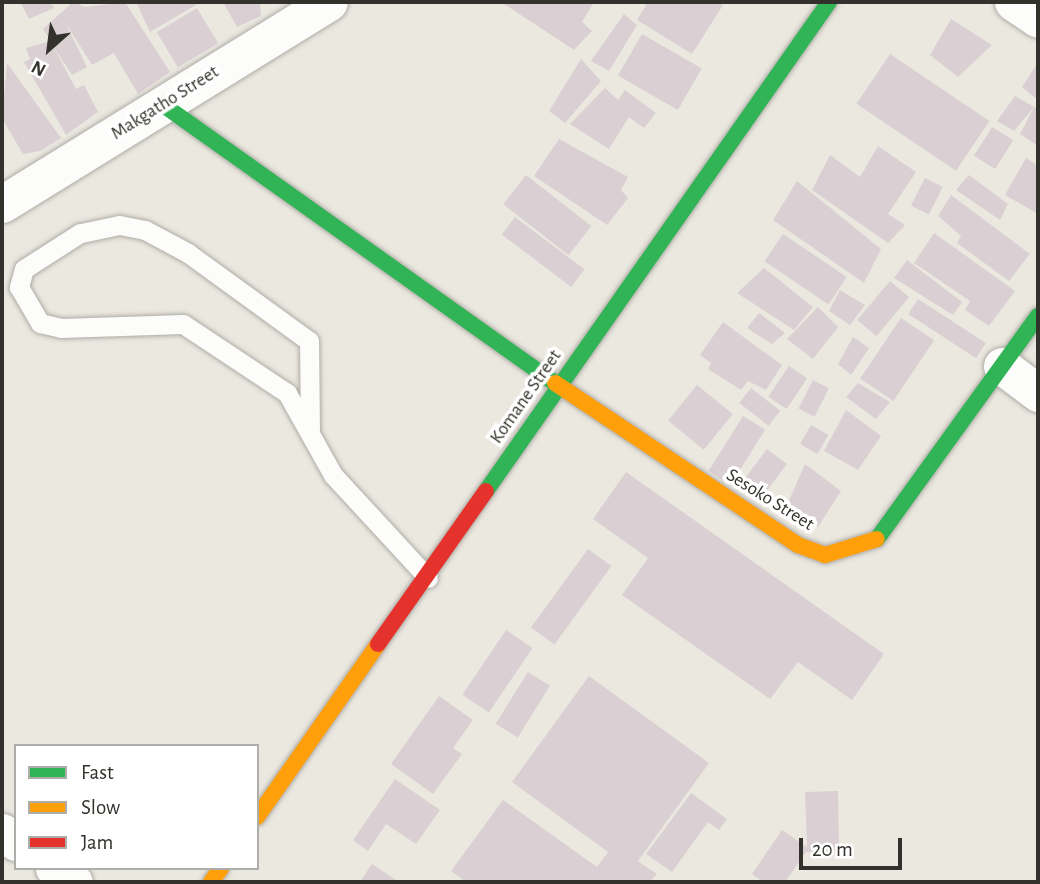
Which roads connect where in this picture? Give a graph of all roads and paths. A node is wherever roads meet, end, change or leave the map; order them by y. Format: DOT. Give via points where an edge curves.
graph roads {
  1 [pos="329,2"];
  2 [pos="829,2"];
  3 [pos="1013,2"];
  4 [pos="1038,19"];
  5 [pos="162,104"];
  6 [pos="2,204"];
  7 [pos="1038,316"];
  8 [pos="1002,366"];
  9 [pos="559,386"];
  10 [pos="1038,393"];
  11 [pos="310,432"];
  12 [pos="428,578"];
  13 [pos="259,814"];
  14 [pos="57,870"];
  15 [pos="74,882"];
  1 -- 5 [label="street, Makgatho Street"];
  2 -- 9 [label="street, Komane Street"];
  3 -- 4 [label="street"];
  5 -- 6 [label="street, Makgatho Street"];
  5 -- 9 [label="street, Sesoko Street"];
  7 -- 8 [label="street, Sesoko Street"];
  8 -- 9 [label="street, Sesoko Street" via="890,530 867,546 825,555 798,545"];
  8 -- 10 [label="street"];
  9 -- 12 [label="street, Komane Street"];
  11 -- 11 [label="lane" via="287,393 195,328 40,323 19,287 24,269 80,233 119,225 145,230 188,253 309,341"];
  11 -- 12 [label="lane" via="333,475"];
  12 -- 13 [label="street, Komane Street"];
  14 -- 15 [label="street"];
}
